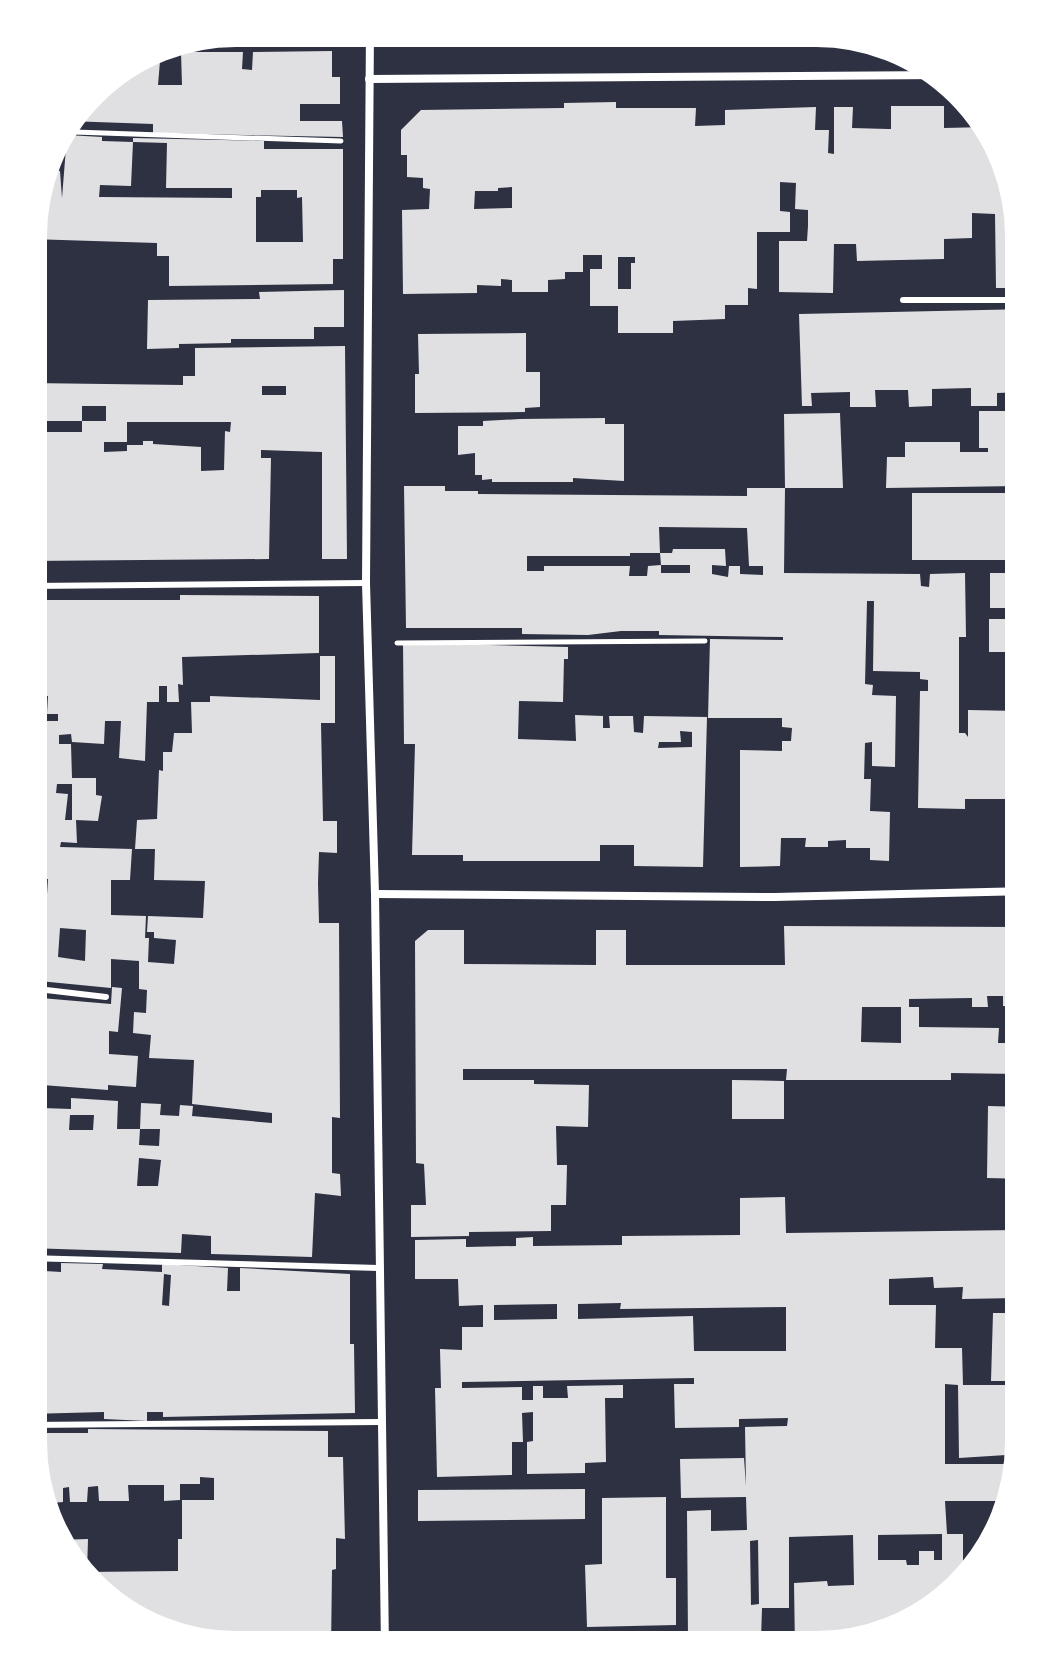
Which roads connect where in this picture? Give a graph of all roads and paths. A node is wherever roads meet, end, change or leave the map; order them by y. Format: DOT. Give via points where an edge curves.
graph roads {
  1 [pos="370,42"];
  2 [pos="924,75"];
  3 [pos="369,79"];
  4 [pos="74,132"];
  5 [pos="368,142"];
  6 [pos="903,300"];
  7 [pos="1010,300"];
  8 [pos="366,583"];
  9 [pos="42,586"];
  10 [pos="705,641"];
  11 [pos="368,644"];
  12 [pos="1010,891"];
  13 [pos="375,894"];
  14 [pos="42,990"];
  15 [pos="106,997"];
  16 [pos="42,1258"];
  17 [pos="379,1268"];
  18 [pos="380,1422"];
  19 [pos="42,1425"];
  20 [pos="385,1636"];
  1 -- 3 [label="street"];
  2 -- 3 [label="street"];
  3 -- 5 [label="street"];
  4 -- 5 [label="path"];
  5 -- 8 [label="street"];
  6 -- 7 [label="lane"];
  8 -- 9 [label="lane"];
  8 -- 11 [label="street"];
  10 -- 11 [label="path"];
  11 -- 13 [label="street"];
  12 -- 13 [label="street" via="774,897"];
  13 -- 17 [label="street"];
  14 -- 15 [label="lane"];
  16 -- 17 [label="lane"];
  17 -- 18 [label="street"];
  18 -- 19 [label="lane"];
  18 -- 20 [label="street"];
}
